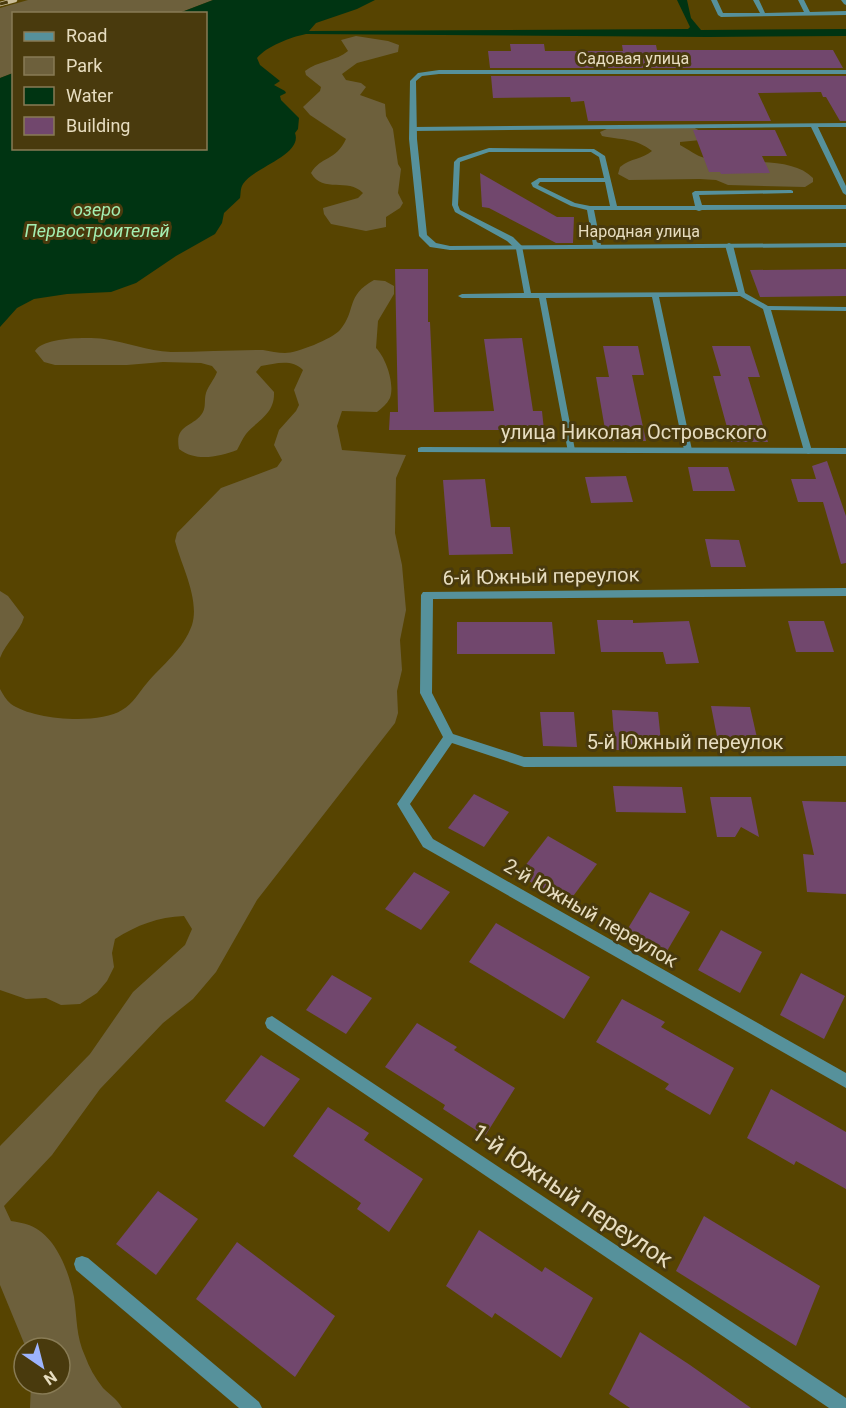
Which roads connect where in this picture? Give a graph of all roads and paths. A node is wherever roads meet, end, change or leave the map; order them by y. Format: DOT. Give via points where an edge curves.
graph roads {
  1 [pos="714,0"];
  2 [pos="756,0"];
  3 [pos="801,0"];
  4 [pos="846,13"];
  5 [pos="763,14"];
  6 [pos="808,14"];
  7 [pos="846,72"];
  8 [pos="846,125"];
  9 [pos="814,126"];
  10 [pos="413,129"];
  11 [pos="608,180"];
  12 [pos="844,182"];
  13 [pos="791,192"];
  14 [pos="846,192"];
  15 [pos="846,207"];
  16 [pos="590,208"];
  17 [pos="614,208"];
  18 [pos="699,209"];
  19 [pos="597,245"];
  20 [pos="729,245"];
  21 [pos="846,245"];
  22 [pos="519,248"];
  23 [pos="742,294"];
  24 [pos="655,295"];
  25 [pos="462,296"];
  26 [pos="528,296"];
  27 [pos="542,296"];
  28 [pos="766,308"];
  29 [pos="846,309"];
  30 [pos="421,450"];
  31 [pos="571,450"];
  32 [pos="688,450"];
  33 [pos="808,451"];
  34 [pos="846,451"];
  35 [pos="846,592"];
  36 [pos="448,736"];
  37 [pos="846,761"];
  38 [pos="272,1023"];
  39 [pos="846,1081"];
  40 [pos="82,1264"];
  41 [pos="253,1408"];
  42 [pos="845,1408"];
  1 -- 5 [label="lane" via="721,15"];
  2 -- 5 [label="lane"];
  3 -- 6 [label="lane"];
  4 -- 6 [label="lane"];
  5 -- 6 [label="lane"];
  7 -- 10 [label="street, Садовая улица" via="420,74 413,81"];
  8 -- 9 [label="lane"];
  9 -- 10 [label="lane"];
  9 -- 12 [label="lane"];
  10 -- 22 [label="street, Народная улица" via="423,236 433,245 450,248"];
  11 -- 16 [label="lane" via="534,183 573,205"];
  11 -- 17 [label="lane"];
  11 -- 22 [label="lane" via="602,156 592,150 489,150 460,159 457,211 510,239"];
  12 -- 14 [label="lane"];
  13 -- 18 [label="lane" via="695,193"];
  15 -- 18 [label="lane"];
  16 -- 17 [label="lane"];
  16 -- 19 [label="lane"];
  17 -- 18 [label="lane"];
  19 -- 20 [label="street, Народная улица"];
  19 -- 22 [label="street, Народная улица"];
  20 -- 21 [label="street, Народная улица"];
  20 -- 23 [label="lane"];
  22 -- 26 [label="lane"];
  23 -- 24 [label="lane"];
  23 -- 28 [label="lane"];
  24 -- 27 [label="lane"];
  24 -- 32 [label="lane"];
  25 -- 26 [label="lane"];
  26 -- 27 [label="lane"];
  27 -- 31 [label="lane"];
  28 -- 29 [label="lane"];
  28 -- 33 [label="lane"];
  30 -- 31 [label="street, улица Николая Островского"];
  31 -- 32 [label="street, улица Николая Островского"];
  32 -- 33 [label="street, улица Николая Островского"];
  33 -- 34 [label="street, улица Николая Островского"];
  35 -- 36 [label="street, 6-й Южный переулок" via="427,595 426,693"];
  36 -- 37 [label="street, 5-й Южный переулок" via="524,762"];
  36 -- 39 [label="street, 2-й Южный переулок" via="403,804 429,843"];
  38 -- 42 [label="street, 1-й Южный переулок"];
  40 -- 41 [label="street"];
}
